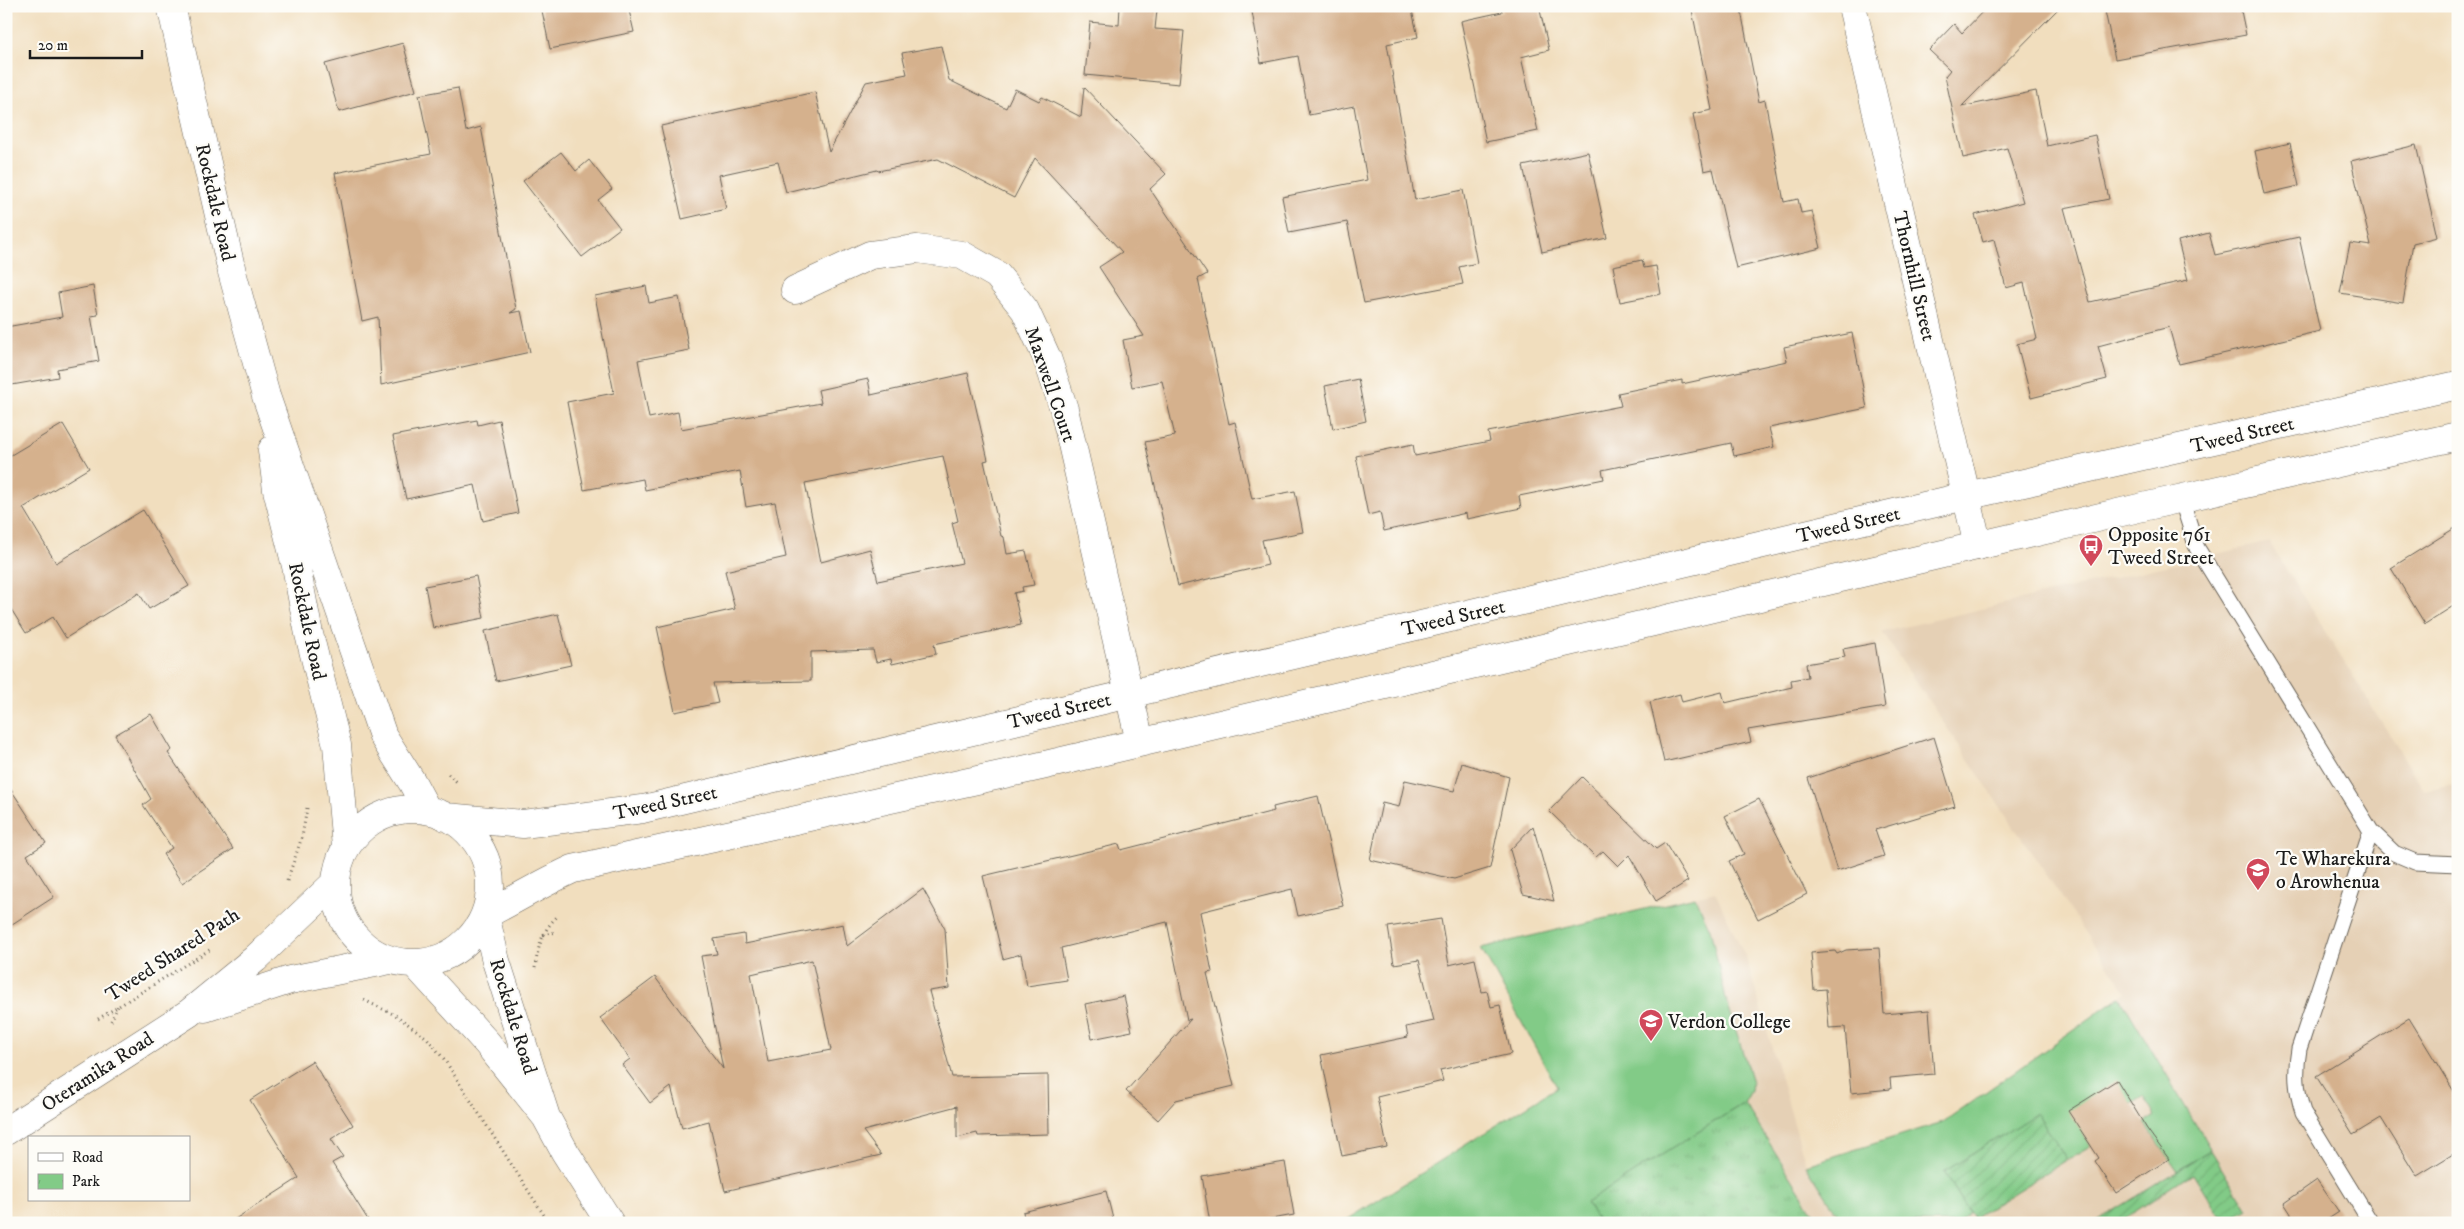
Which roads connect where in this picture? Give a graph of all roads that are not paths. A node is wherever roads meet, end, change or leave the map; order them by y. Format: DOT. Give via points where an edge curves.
graph roads {
  1 [pos="171,6"];
  2 [pos="1852,6"];
  3 [pos="795,290"];
  4 [pos="2458,385"];
  5 [pos="266,396"];
  6 [pos="2458,436"];
  7 [pos="1966,496"];
  8 [pos="2181,498"];
  9 [pos="1978,546"];
  10 [pos="1129,693"];
  11 [pos="1140,742"];
  12 [pos="437,813"];
  13 [pos="2371,831"];
  14 [pos="346,847"];
  15 [pos="2458,864"];
  16 [pos="335,883"];
  17 [pos="486,914"];
  18 [pos="402,962"];
  19 [pos="189,1013"];
  20 [pos="546,1117"];
  21 [pos="6,1131"];
  22 [pos="610,1223"];
  23 [pos="2371,1223"];
  1 -- 5 [label="main road, Rockdale Road" via="232,272"];
  2 -- 7 [label="main road, Thornhill Street"];
  3 -- 10 [label="main road, Maxwell Court" via="870,255 917,249 962,255 997,275 1026,310 1064,409"];
  4 -- 7 [label="main road, Tweed Street"];
  5 -- 12 [label="main road, Rockdale Road" via="383,736 412,782"];
  5 -- 14 [label="main road, Rockdale Road" via="277,490 337,745"];
  6 -- 8 [label="main road"];
  7 -- 9 [label="main road, Thornhill Street"];
  7 -- 10 [label="main road, Tweed Street"];
  8 -- 9 [label="main road"];
  8 -- 13 [label="lane" via="2197,548"];
  9 -- 11 [label="main road"];
  10 -- 11 [label="main road, Maxwell Court"];
  10 -- 12 [label="main road, Tweed Street" via="643,809 523,824"];
  11 -- 17 [label="main road" via="573,869"];
  12 -- 14 [label="main road" via="404,810 381,816 361,828"];
  12 -- 17 [label="main road" via="466,829 480,847 489,869 490,892"];
  13 -- 15 [label="lane" via="2394,854 2415,862"];
  13 -- 23 [label="lane" via="2295,1068 2296,1092 2303,1112"];
  14 -- 16 [label="main road"];
  16 -- 18 [label="main road" via="338,908 349,931 367,949"];
  16 -- 19 [label="main road, Oteramika Road" via="255,959"];
  17 -- 18 [label="main road" via="474,934 458,950 437,960"];
  17 -- 20 [label="main road, Rockdale Road" via="496,961"];
  18 -- 19 [label="main road, Oteramika Road" via="290,980"];
  18 -- 20 [label="main road, Rockdale Road" via="487,1043"];
  19 -- 21 [label="main road, Oteramika Road"];
  20 -- 22 [label="main road, Rockdale Road"];
}
